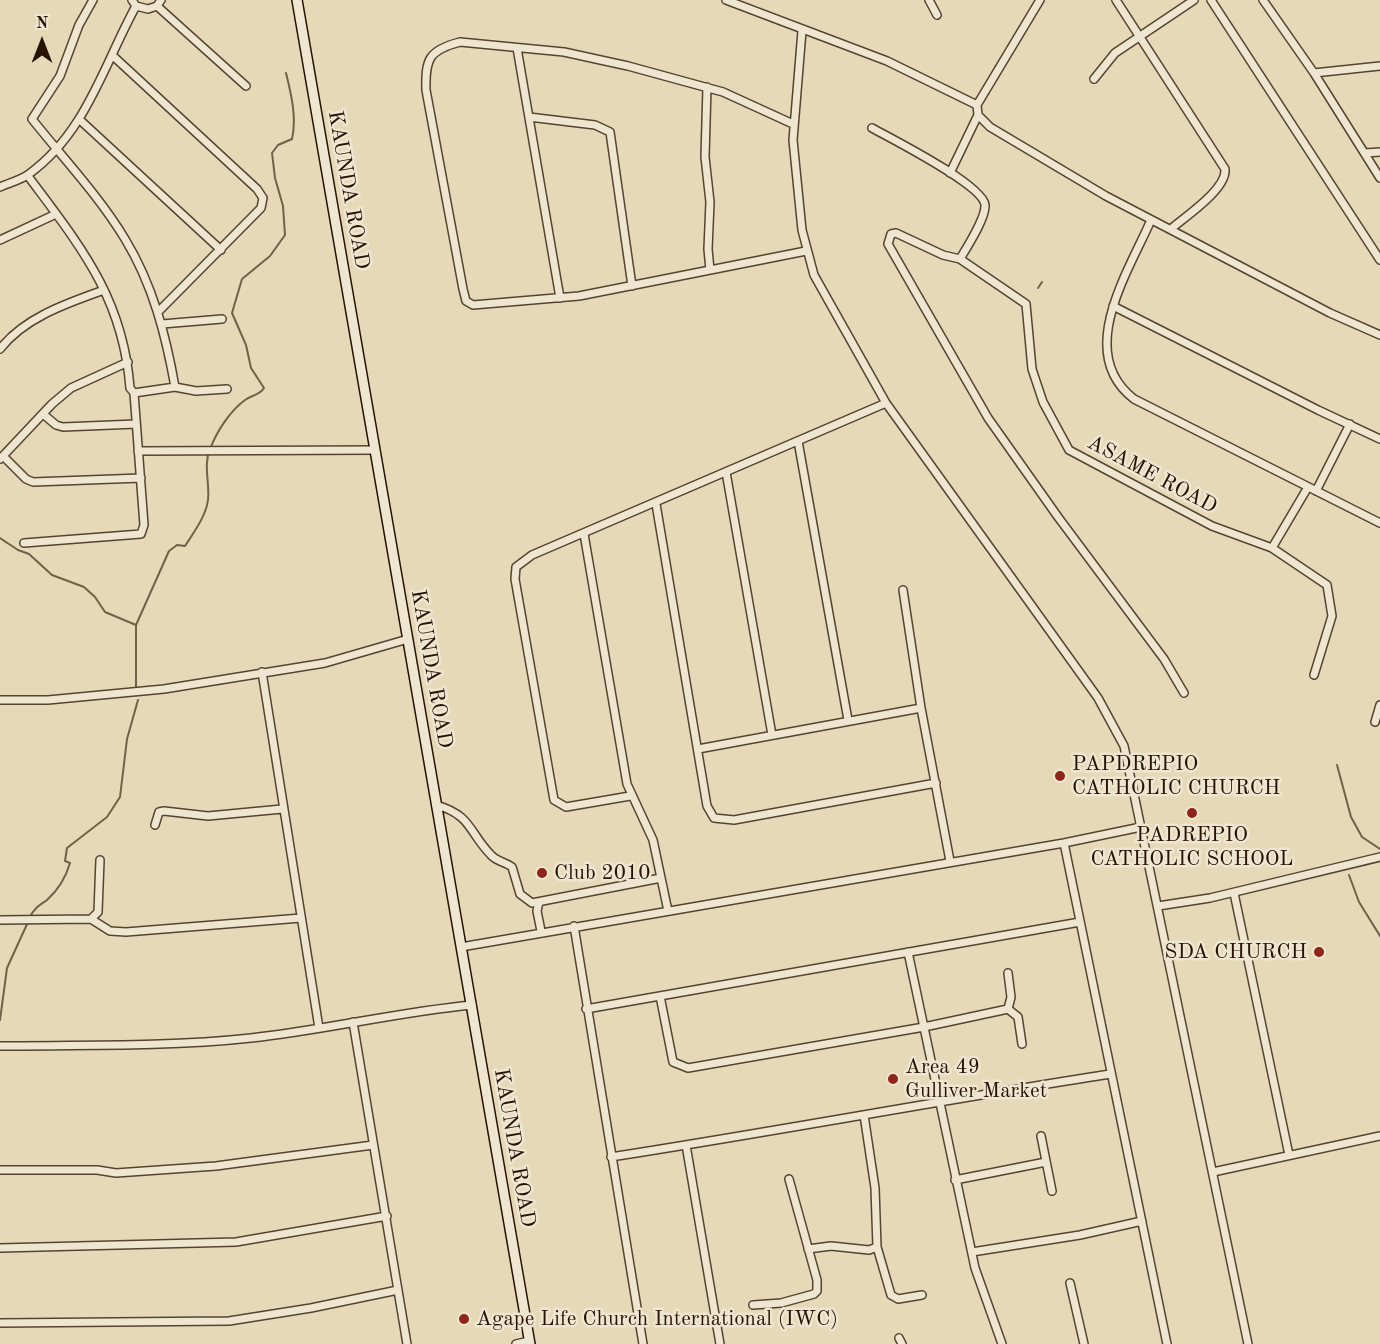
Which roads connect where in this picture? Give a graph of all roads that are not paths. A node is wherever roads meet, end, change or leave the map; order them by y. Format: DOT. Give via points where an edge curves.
graph roads {
  1 [pos="93,0"];
  2 [pos="297,0"];
  3 [pos="726,0"];
  4 [pos="928,0"];
  5 [pos="1040,0"];
  6 [pos="1116,0"];
  7 [pos="1194,0"];
  8 [pos="1211,0"];
  9 [pos="1263,0"];
  10 [pos="134,3"];
  11 [pos="159,3"];
  12 [pos="938,15"];
  13 [pos="802,31"];
  14 [pos="1141,37"];
  15 [pos="517,48"];
  16 [pos="112,55"];
  17 [pos="1380,66"];
  18 [pos="1314,73"];
  19 [pos="1094,79"];
  20 [pos="246,86"];
  21 [pos="708,87"];
  22 [pos="977,105"];
  23 [pos="978,115"];
  24 [pos="529,117"];
  25 [pos="80,120"];
  26 [pos="793,124"];
  27 [pos="872,128"];
  28 [pos="56,149"];
  29 [pos="1380,152"];
  30 [pos="1365,153"];
  31 [pos="950,173"];
  32 [pos="28,176"];
  33 [pos="1380,178"];
  34 [pos="0,187"];
  35 [pos="56,214"];
  36 [pos="1151,220"];
  37 [pos="1171,229"];
  38 [pos="0,240"];
  39 [pos="221,250"];
  40 [pos="806,251"];
  41 [pos="960,259"];
  42 [pos="1380,260"];
  43 [pos="710,270"];
  44 [pos="632,286"];
  45 [pos="104,290"];
  46 [pos="560,298"];
  47 [pos="1113,306"];
  48 [pos="158,312"];
  49 [pos="222,320"];
  50 [pos="162,324"];
  51 [pos="1380,334"];
  52 [pos="0,349"];
  53 [pos="128,362"];
  54 [pos="175,387"];
  55 [pos="227,389"];
  56 [pos="134,393"];
  57 [pos="886,403"];
  58 [pos="43,414"];
  59 [pos="136,424"];
  60 [pos="1350,424"];
  61 [pos="1380,439"];
  62 [pos="798,441"];
  63 [pos="375,450"];
  64 [pos="138,451"];
  65 [pos="2,457"];
  66 [pos="726,472"];
  67 [pos="141,478"];
  68 [pos="1308,487"];
  69 [pos="1316,491"];
  70 [pos="656,504"];
  71 [pos="1380,523"];
  72 [pos="584,534"];
  73 [pos="24,543"];
  74 [pos="1272,548"];
  75 [pos="903,590"];
  76 [pos="408,639"];
  77 [pos="262,672"];
  78 [pos="1314,675"];
  79 [pos="1184,693"];
  80 [pos="0,700"];
  81 [pos="1380,705"];
  82 [pos="921,708"];
  83 [pos="849,720"];
  84 [pos="1375,722"];
  85 [pos="772,735"];
  86 [pos="698,749"];
  87 [pos="936,783"];
  88 [pos="630,796"];
  89 [pos="436,805"];
  90 [pos="282,809"];
  91 [pos="155,825"];
  92 [pos="1141,827"];
  93 [pos="1064,843"];
  94 [pos="1380,857"];
  95 [pos="100,860"];
  96 [pos="950,861"];
  97 [pos="661,878"];
  98 [pos="1234,893"];
  99 [pos="539,902"];
  100 [pos="1158,906"];
  101 [pos="668,911"];
  102 [pos="301,918"];
  103 [pos="91,919"];
  104 [pos="0,920"];
  105 [pos="1080,922"];
  106 [pos="574,926"];
  107 [pos="541,932"];
  108 [pos="461,947"];
  109 [pos="908,952"];
  110 [pos="1008,973"];
  111 [pos="660,996"];
  112 [pos="472,1005"];
  113 [pos="586,1009"];
  114 [pos="1008,1009"];
  115 [pos="353,1022"];
  116 [pos="924,1027"];
  117 [pos="319,1028"];
  118 [pos="1022,1044"];
  119 [pos="0,1046"];
  120 [pos="1110,1074"];
  121 [pos="939,1100"];
  122 [pos="864,1115"];
  123 [pos="1041,1136"];
  124 [pos="1380,1136"];
  125 [pos="373,1145"];
  126 [pos="686,1145"];
  127 [pos="1289,1155"];
  128 [pos="611,1157"];
  129 [pos="1046,1162"];
  130 [pos="0,1170"];
  131 [pos="1213,1172"];
  132 [pos="789,1179"];
  133 [pos="955,1180"];
  134 [pos="1052,1191"];
  135 [pos="387,1216"];
  136 [pos="1142,1221"];
  137 [pos="877,1246"];
  138 [pos="0,1248"];
  139 [pos="808,1249"];
  140 [pos="972,1252"];
  141 [pos="1071,1283"];
  142 [pos="398,1290"];
  143 [pos="922,1295"];
  144 [pos="753,1305"];
  145 [pos="0,1323"];
  146 [pos="529,1343"];
  147 [pos="407,1344"];
  148 [pos="516,1344"];
  149 [pos="643,1344"];
  150 [pos="720,1344"];
  151 [pos="1002,1344"];
  152 [pos="1084,1344"];
  153 [pos="1167,1344"];
  154 [pos="1248,1344"];
  1 -- 28 [label="street" via="56,84 32,119"];
  2 -- 63 [label="main road, KAUNDA ROAD"];
  3 -- 13 [label="street"];
  4 -- 12 [label="street"];
  5 -- 22 [label="street"];
  6 -- 14 [label="street"];
  7 -- 14 [label="street"];
  8 -- 42 [label="street"];
  9 -- 18 [label="street"];
  10 -- 11 [label="street" via="148,9"];
  10 -- 16 [label="street"];
  11 -- 20 [label="street"];
  13 -- 22 [label="street" via="887,61"];
  13 -- 26 [label="street"];
  14 -- 19 [label="street" via="1115,53"];
  14 -- 37 [label="street" via="1225,169 1225,179 1219,188"];
  15 -- 21 [label="street" via="573,54"];
  15 -- 24 [label="street"];
  15 -- 46 [label="street" via="472,41 444,47 428,60 426,90 466,301 473,305 505,304"];
  16 -- 25 [label="street"];
  16 -- 39 [label="street" via="263,198 261,208"];
  17 -- 18 [label="street"];
  18 -- 30 [label="street"];
  21 -- 26 [label="street"];
  21 -- 43 [label="street" via="705,149"];
  22 -- 23 [label="street"];
  23 -- 31 [label="street"];
  23 -- 36 [label="street" via="1007,139"];
  24 -- 44 [label="street" via="595,125 610,132"];
  24 -- 46 [label="street"];
  25 -- 28 [label="street"];
  25 -- 39 [label="street"];
  26 -- 40 [label="street"];
  27 -- 31 [label="street"];
  28 -- 32 [label="street"];
  28 -- 48 [label="street" via="125,239"];
  29 -- 30 [label="street"];
  30 -- 33 [label="street"];
  31 -- 41 [label="street" via="972,186 985,204"];
  32 -- 34 [label="street"];
  32 -- 35 [label="street"];
  35 -- 38 [label="street"];
  35 -- 45 [label="street"];
  36 -- 37 [label="street"];
  36 -- 47 [label="street"];
  37 -- 51 [label="street" via="1329,313"];
  39 -- 48 [label="street"];
  40 -- 43 [label="street"];
  40 -- 57 [label="street" via="827,299"];
  41 -- 74 [label="street, ASAME ROAD" via="1026,304 1032,369 1043,402 1069,450 1212,526"];
  41 -- 79 [label="street" via="943,255 902,234 891,234 888,239 903,273 988,418 1164,659"];
  43 -- 44 [label="street"];
  44 -- 46 [label="street"];
  45 -- 52 [label="street" via="60,306 11,336"];
  45 -- 53 [label="street" via="111,299"];
  47 -- 60 [label="street"];
  47 -- 68 [label="street" via="1107,324 1107,352 1114,374 1127,393"];
  48 -- 50 [label="street"];
  49 -- 50 [label="street"];
  50 -- 54 [label="street"];
  53 -- 56 [label="street"];
  53 -- 58 [label="street" via="71,388"];
  54 -- 55 [label="street" via="196,391"];
  54 -- 56 [label="street"];
  56 -- 59 [label="street"];
  57 -- 62 [label="street"];
  57 -- 92 [label="street" via="1098,698 1124,747"];
  58 -- 59 [label="street" via="63,427"];
  58 -- 65 [label="street"];
  59 -- 64 [label="street"];
  60 -- 61 [label="street"];
  60 -- 69 [label="street"];
  62 -- 66 [label="street"];
  62 -- 83 [label="street"];
  63 -- 64 [label="street"];
  63 -- 76 [label="main road, KAUNDA ROAD"];
  64 -- 67 [label="street"];
  65 -- 67 [label="street" via="33,482"];
  66 -- 70 [label="street"];
  66 -- 85 [label="street"];
  67 -- 73 [label="street" via="141,534"];
  68 -- 69 [label="street"];
  68 -- 74 [label="street"];
  69 -- 71 [label="street"];
  70 -- 72 [label="street"];
  70 -- 86 [label="street"];
  72 -- 88 [label="street"];
  72 -- 88 [label="street" via="532,555 515,571 533,690 554,800 566,807"];
  74 -- 78 [label="street" via="1327,585 1332,616"];
  75 -- 82 [label="street"];
  76 -- 77 [label="street" via="326,663"];
  76 -- 89 [label="main road, KAUNDA ROAD"];
  77 -- 80 [label="street" via="164,689 48,700"];
  77 -- 90 [label="street"];
  81 -- 84 [label="street"];
  82 -- 83 [label="street"];
  82 -- 87 [label="street"];
  83 -- 85 [label="street"];
  85 -- 86 [label="street"];
  86 -- 87 [label="street" via="709,813 723,821"];
  87 -- 96 [label="street"];
  88 -- 97 [label="street" via="653,840"];
  89 -- 99 [label="street" via="459,815 476,832 490,855 512,867 525,899"];
  89 -- 108 [label="main road, KAUNDA ROAD"];
  90 -- 91 [label="street" via="201,816 159,812"];
  90 -- 102 [label="street"];
  92 -- 93 [label="street"];
  92 -- 100 [label="street"];
  93 -- 96 [label="street"];
  93 -- 105 [label="street"];
  94 -- 98 [label="street"];
  95 -- 103 [label="street" via="98,912"];
  96 -- 101 [label="street"];
  97 -- 99 [label="street"];
  97 -- 101 [label="street"];
  98 -- 100 [label="street"];
  98 -- 127 [label="street"];
  99 -- 107 [label="street"];
  100 -- 131 [label="street"];
  101 -- 106 [label="street"];
  102 -- 103 [label="street" via="126,932 110,930"];
  102 -- 117 [label="street"];
  103 -- 104 [label="street"];
  105 -- 109 [label="street"];
  105 -- 120 [label="street"];
  106 -- 107 [label="street"];
  106 -- 113 [label="street"];
  107 -- 108 [label="street"];
  108 -- 112 [label="main road, KAUNDA ROAD"];
  109 -- 111 [label="street"];
  109 -- 116 [label="street"];
  110 -- 114 [label="street"];
  111 -- 113 [label="street"];
  111 -- 116 [label="street" via="673,1062 688,1068"];
  112 -- 115 [label="street"];
  112 -- 146 [label="main road, KAUNDA ROAD"];
  113 -- 128 [label="street"];
  114 -- 116 [label="street"];
  114 -- 118 [label="street" via="1017,1017"];
  115 -- 117 [label="street"];
  115 -- 125 [label="street"];
  116 -- 121 [label="street"];
  117 -- 119 [label="street" via="186,1043"];
  120 -- 121 [label="street"];
  120 -- 136 [label="street"];
  121 -- 122 [label="street"];
  121 -- 133 [label="street"];
  122 -- 126 [label="street"];
  122 -- 137 [label="street" via="875,1188"];
  123 -- 129 [label="street"];
  124 -- 127 [label="street"];
  125 -- 130 [label="street" via="216,1166 116,1173"];
  125 -- 135 [label="street"];
  126 -- 128 [label="street"];
  126 -- 150 [label="street"];
  127 -- 131 [label="street"];
  128 -- 149 [label="street"];
  129 -- 133 [label="street"];
  129 -- 134 [label="street"];
  131 -- 154 [label="street"];
  132 -- 139 [label="street"];
  133 -- 140 [label="street"];
  135 -- 138 [label="street" via="236,1242"];
  135 -- 142 [label="street"];
  136 -- 140 [label="street"];
  136 -- 153 [label="street"];
  137 -- 139 [label="street" via="869,1250 831,1246"];
  137 -- 143 [label="street" via="891,1295 898,1299"];
  139 -- 144 [label="street" via="819,1286 817,1291 781,1303"];
  140 -- 151 [label="street"];
  141 -- 152 [label="street"];
  142 -- 145 [label="street" via="229,1321"];
  142 -- 147 [label="street"];
  146 -- 148 [label="street"];
}
